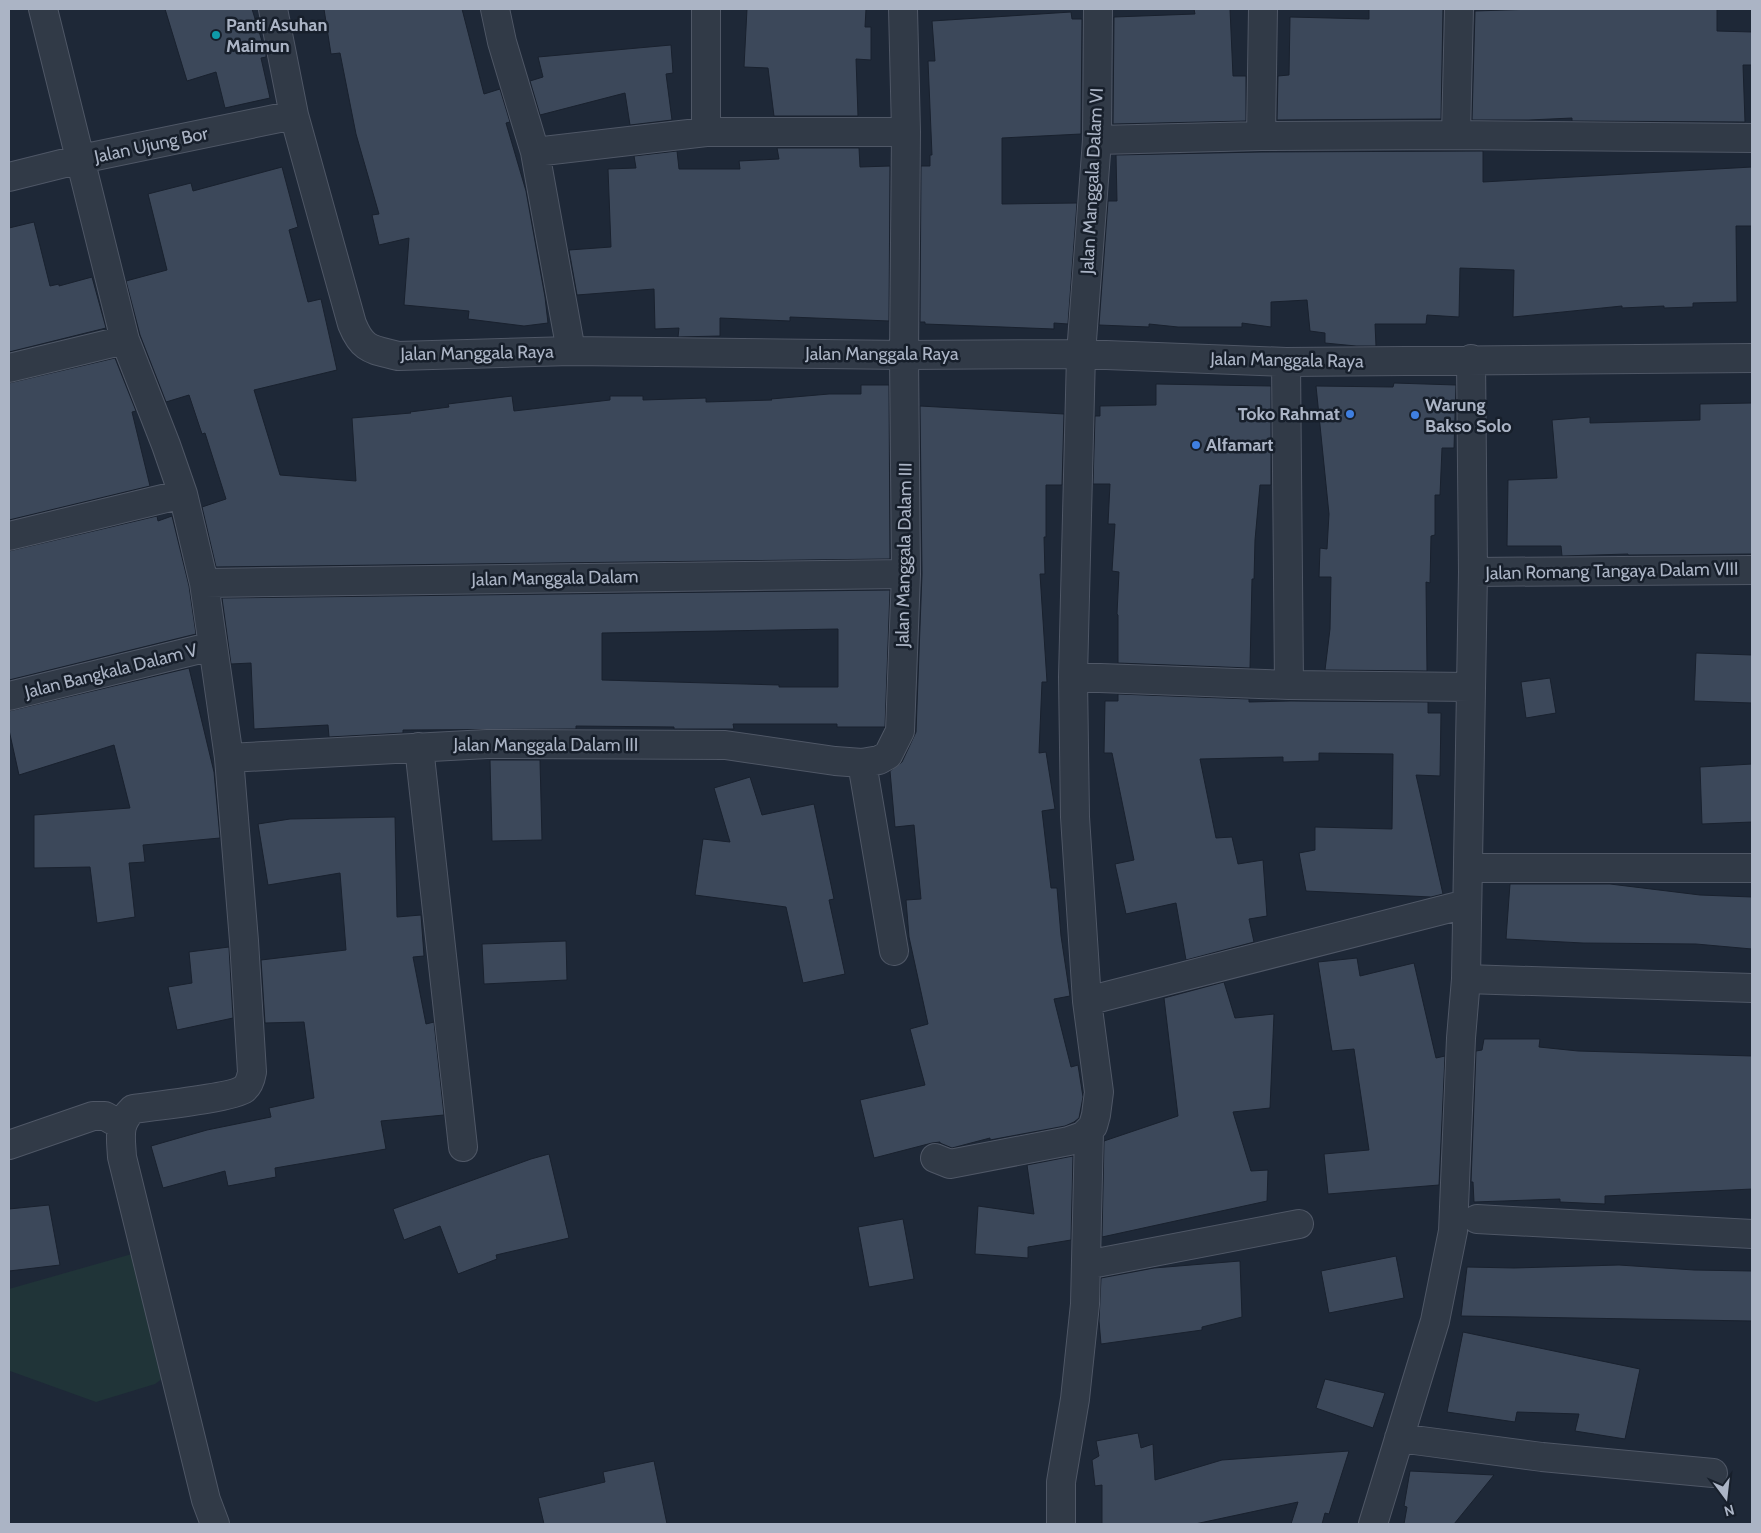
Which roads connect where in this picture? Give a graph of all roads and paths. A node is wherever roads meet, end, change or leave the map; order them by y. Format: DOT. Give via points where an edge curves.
graph roads {
  1 [pos="43,9"];
  2 [pos="273,9"];
  3 [pos="495,9"];
  4 [pos="706,9"];
  5 [pos="903,9"];
  6 [pos="1098,9"];
  7 [pos="1263,9"];
  8 [pos="1458,9"];
  9 [pos="294,115"];
  10 [pos="706,132"];
  11 [pos="906,132"];
  12 [pos="1456,135"];
  13 [pos="1261,136"];
  14 [pos="1752,138"];
  15 [pos="1097,140"];
  16 [pos="534,152"];
  17 [pos="81,159"];
  18 [pos="9,177"];
  19 [pos="126,340"];
  20 [pos="571,351"];
  21 [pos="1081,354"];
  22 [pos="904,355"];
  23 [pos="1752,358"];
  24 [pos="1471,359"];
  25 [pos="1286,362"];
  26 [pos="9,368"];
  27 [pos="183,494"];
  28 [pos="9,536"];
  29 [pos="1752,570"];
  30 [pos="1473,572"];
  31 [pos="906,574"];
  32 [pos="204,582"];
  33 [pos="213,646"];
  34 [pos="1073,677"];
  35 [pos="1289,685"];
  36 [pos="1471,687"];
  37 [pos="9,696"];
  38 [pos="419,747"];
  39 [pos="229,758"];
  40 [pos="862,763"];
  41 [pos="1468,868"];
  42 [pos="1752,868"];
  43 [pos="1466,904"];
  44 [pos="894,951"];
  45 [pos="1466,979"];
  46 [pos="1752,988"];
  47 [pos="1087,1001"];
  48 [pos="121,1125"];
  49 [pos="1089,1131"];
  50 [pos="9,1144"];
  51 [pos="463,1147"];
  52 [pos="942,1161"];
  53 [pos="1477,1219"];
  54 [pos="1299,1224"];
  55 [pos="1752,1234"];
  56 [pos="1086,1265"];
  57 [pos="1399,1438"];
  58 [pos="1713,1473"];
  59 [pos="215,1524"];
  60 [pos="1061,1524"];
  61 [pos="1373,1524"];
  1 -- 17 [label="street"];
  2 -- 9 [label="street, Jalan Manggala Raya"];
  3 -- 16 [label="street"];
  4 -- 10 [label="street"];
  5 -- 11 [label="street, Jalan Manggala Dalam III"];
  6 -- 15 [label="street, Jalan Manggala Dalam VI"];
  7 -- 13 [label="street"];
  8 -- 12 [label="street"];
  9 -- 17 [label="street, Jalan Ujung Bor"];
  9 -- 20 [label="street, Jalan Manggala Raya" via="352,324 363,344 398,356"];
  10 -- 11 [label="street"];
  10 -- 16 [label="street"];
  11 -- 22 [label="street, Jalan Manggala Dalam III"];
  12 -- 13 [label="street"];
  12 -- 14 [label="street"];
  13 -- 15 [label="street"];
  15 -- 21 [label="street, Jalan Manggala Dalam VI"];
  16 -- 20 [label="street"];
  17 -- 18 [label="street, Jalan Ujung Bor"];
  17 -- 19 [label="street"];
  19 -- 26 [label="street"];
  19 -- 27 [label="street"];
  20 -- 22 [label="street, Jalan Manggala Raya"];
  21 -- 22 [label="street, Jalan Manggala Raya"];
  21 -- 25 [label="street, Jalan Manggala Raya"];
  21 -- 34 [label="street, Jalan Manggala Dalam VI"];
  22 -- 31 [label="street, Jalan Manggala Dalam III"];
  23 -- 24 [label="street, Jalan Manggala Raya"];
  24 -- 25 [label="street, Jalan Manggala Raya"];
  24 -- 30 [label="street"];
  25 -- 35 [label="street"];
  27 -- 28 [label="street"];
  27 -- 32 [label="street"];
  29 -- 30 [label="street, Jalan Romang Tangaya Dalam VIII"];
  30 -- 36 [label="street"];
  31 -- 32 [label="street, Jalan Manggala Dalam"];
  31 -- 40 [label="street, Jalan Manggala Dalam III" via="900,731 888,755"];
  32 -- 33 [label="street"];
  33 -- 37 [label="street, Jalan Bangkala Dalam V"];
  33 -- 39 [label="street"];
  34 -- 35 [label="street"];
  34 -- 47 [label="street, Jalan Manggala Dalam VI" via="1075,817"];
  35 -- 36 [label="street"];
  36 -- 41 [label="street"];
  38 -- 39 [label="street, Jalan Manggala Dalam III"];
  38 -- 40 [label="street, Jalan Manggala Dalam III" via="487,744 725,745"];
  38 -- 51 [label="street"];
  39 -- 48 [label="street" via="251,1078 242,1090 226,1095 133,1109"];
  40 -- 44 [label="street"];
  41 -- 42 [label="street"];
  41 -- 43 [label="street"];
  43 -- 45 [label="street"];
  43 -- 47 [label="street"];
  45 -- 46 [label="street"];
  45 -- 57 [label="street" via="1453,1231 1435,1320"];
  47 -- 49 [label="street, Jalan Manggala Dalam VI" via="1099,1092 1096,1115"];
  48 -- 50 [label="street" via="105,1116 93,1116"];
  48 -- 59 [label="street" via="122,1157 206,1500"];
  49 -- 52 [label="street" via="1069,1141"];
  49 -- 56 [label="street, Jalan Manggala Dalam VI"];
  53 -- 55 [label="street"];
  54 -- 56 [label="street"];
  56 -- 60 [label="street, Jalan Manggala Dalam VI" via="1076,1389 1061,1482"];
  57 -- 58 [label="street" via="1542,1457"];
  57 -- 61 [label="street"];
}
